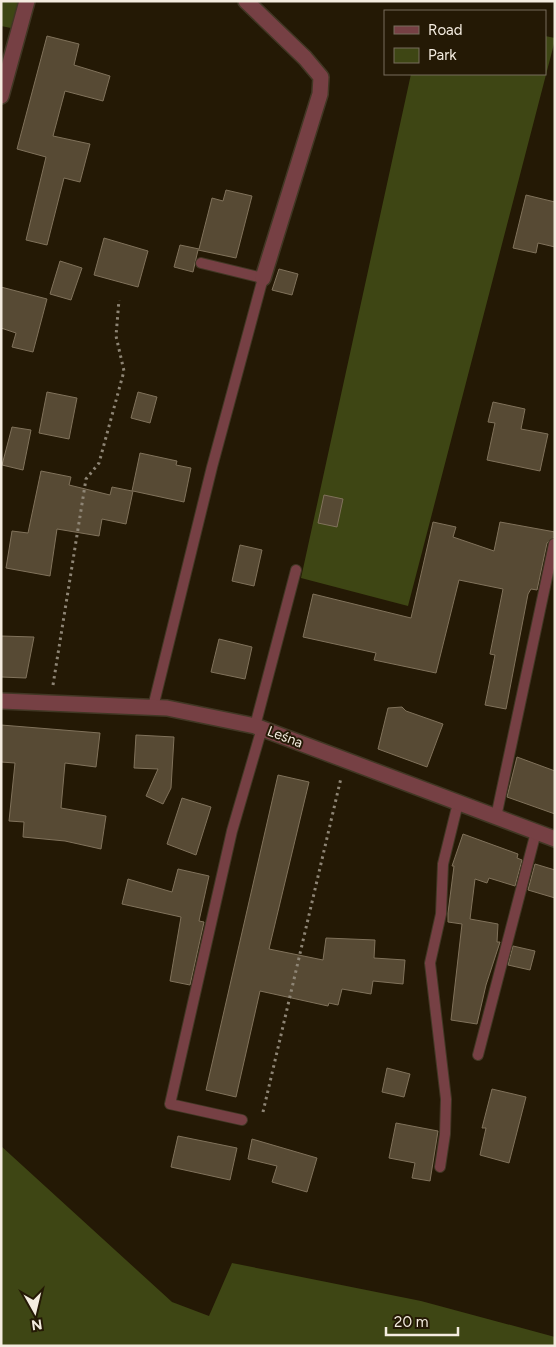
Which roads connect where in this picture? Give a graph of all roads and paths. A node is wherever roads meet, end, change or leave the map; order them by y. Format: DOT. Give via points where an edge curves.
graph roads {
  1 [pos="27,1"];
  2 [pos="246,1"];
  3 [pos="1,96"];
  4 [pos="201,263"];
  5 [pos="263,278"];
  6 [pos="119,300"];
  7 [pos="554,544"];
  8 [pos="296,570"];
  9 [pos="1,701"];
  10 [pos="51,702"];
  11 [pos="153,707"];
  12 [pos="258,727"];
  13 [pos="345,760"];
  14 [pos="458,803"];
  15 [pos="496,817"];
  16 [pos="536,832"];
  17 [pos="555,839"];
  18 [pos="478,1055"];
  19 [pos="263,1112"];
  20 [pos="242,1120"];
  21 [pos="440,1167"];
  1 -- 3 [label="street"];
  2 -- 5 [label="street" via="321,77 320,94"];
  4 -- 5 [label="lane"];
  5 -- 11 [label="lane"];
  6 -- 10 [label="path" via="116,336 124,371 99,463 86,479"];
  7 -- 15 [label="lane"];
  8 -- 12 [label="lane"];
  9 -- 10 [label="street, Leśna"];
  10 -- 11 [label="street, Leśna"];
  11 -- 12 [label="street, Leśna" via="191,711"];
  12 -- 13 [label="street, Leśna"];
  12 -- 20 [label="lane" via="170,1104"];
  13 -- 14 [label="street, Leśna"];
  13 -- 19 [label="path"];
  14 -- 15 [label="street, Leśna"];
  14 -- 21 [label="lane" via="443,864 441,914 430,963 446,1100"];
  15 -- 16 [label="street, Leśna"];
  16 -- 17 [label="street, Leśna"];
  16 -- 18 [label="lane"];
}
